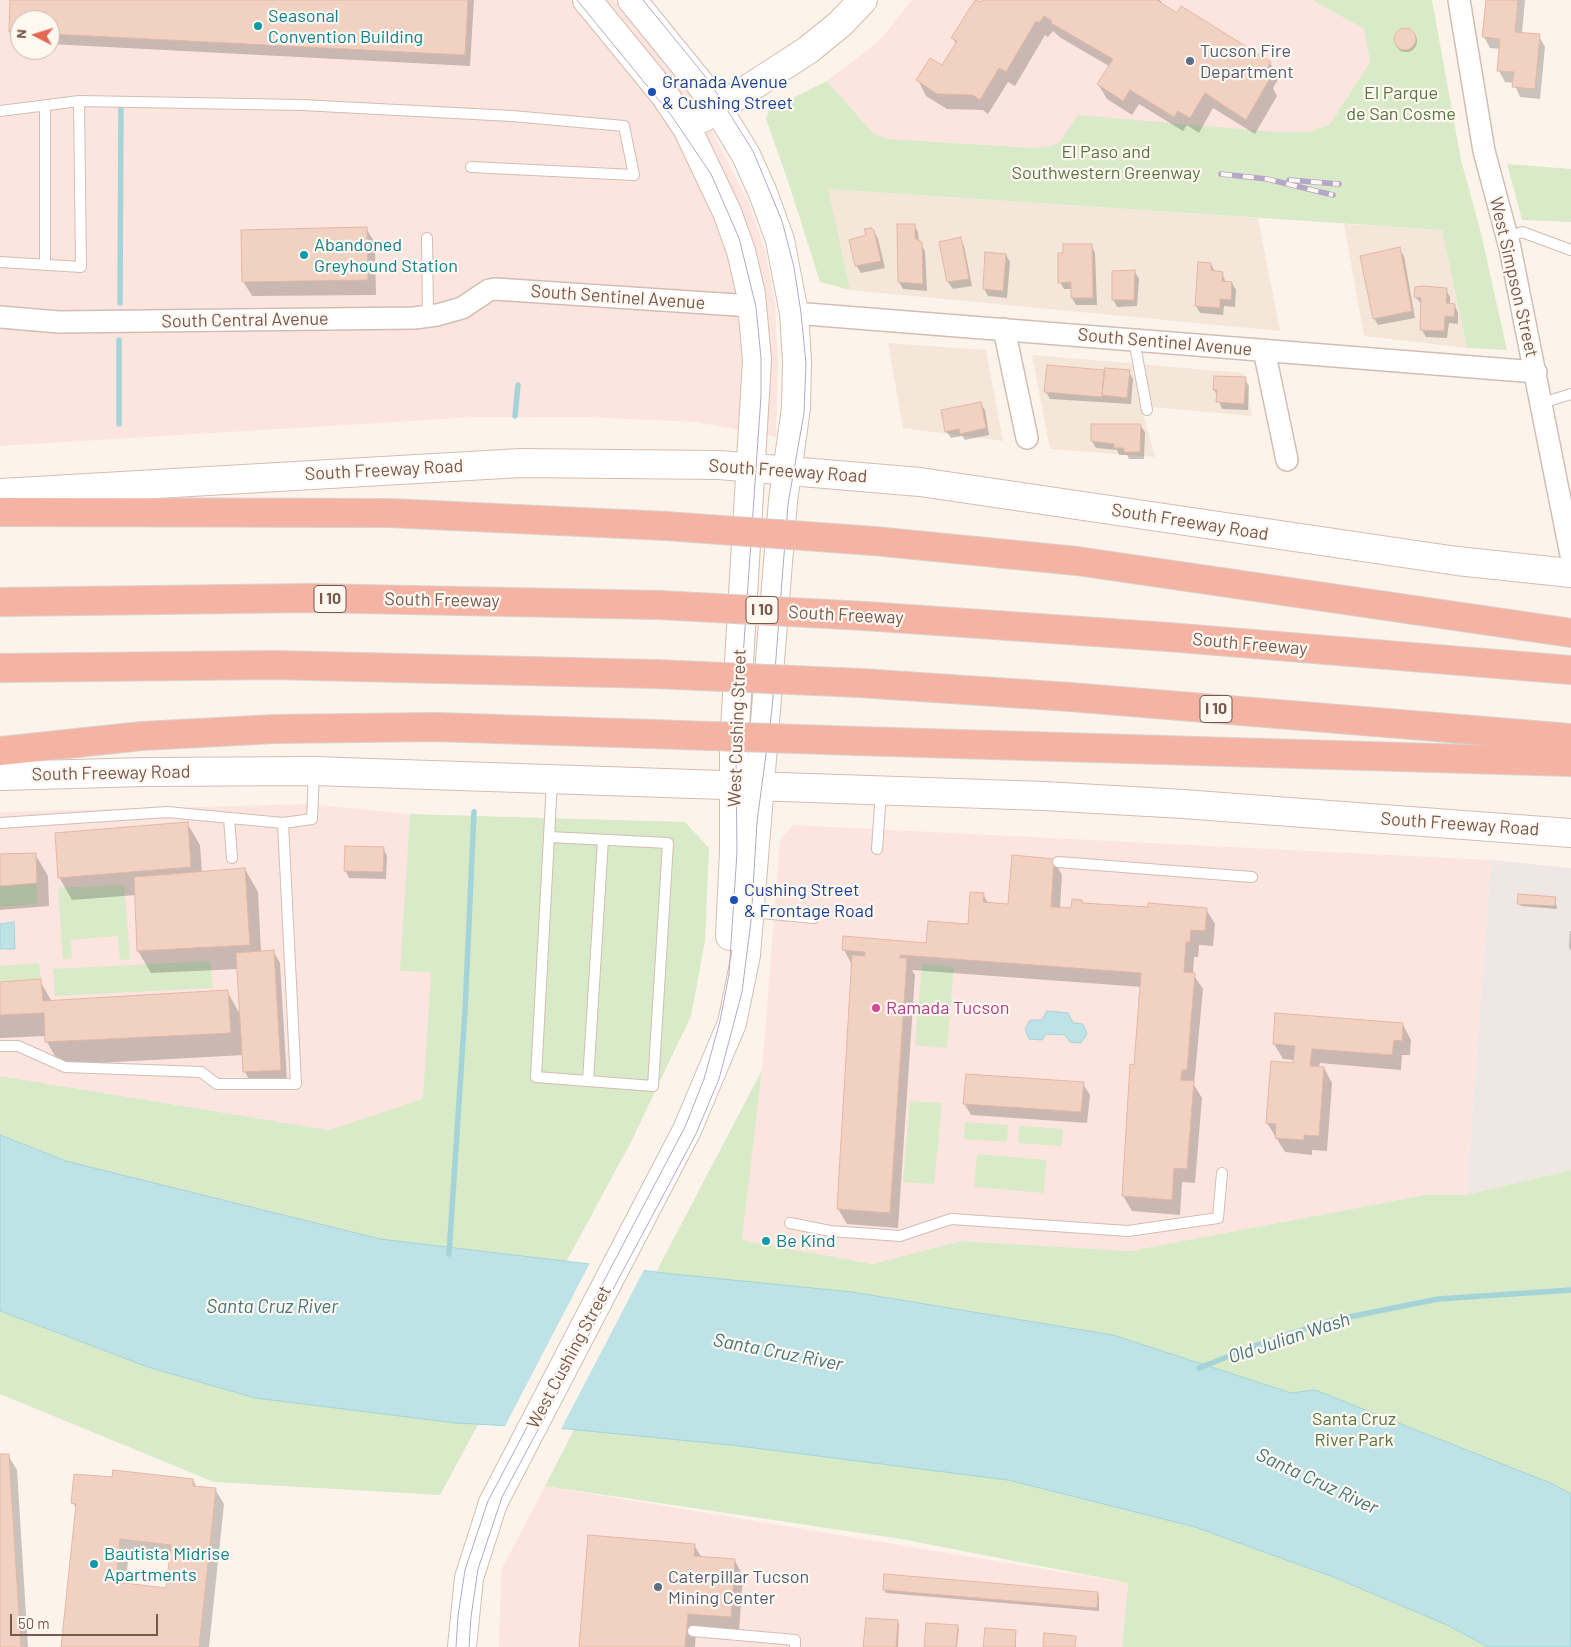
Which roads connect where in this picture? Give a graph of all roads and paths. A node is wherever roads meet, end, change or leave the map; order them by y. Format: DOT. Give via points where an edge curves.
graph roads {
  1 [pos="587,0"];
  2 [pos="632,0"];
  3 [pos="863,0"];
  4 [pos="1458,0"];
  5 [pos="79,101"];
  6 [pos="46,105"];
  7 [pos="719,109"];
  8 [pos="0,112"];
  9 [pos="686,128"];
  10 [pos="471,167"];
  11 [pos="427,238"];
  12 [pos="1508,238"];
  13 [pos="1571,250"];
  14 [pos="0,262"];
  15 [pos="45,265"];
  16 [pos="484,293"];
  17 [pos="752,306"];
  18 [pos="794,313"];
  19 [pos="428,316"];
  20 [pos="0,317"];
  21 [pos="1004,330"];
  22 [pos="1134,340"];
  23 [pos="1264,350"];
  24 [pos="1536,372"];
  25 [pos="1571,394"];
  26 [pos="1542,403"];
  27 [pos="1147,410"];
  28 [pos="1026,438"];
  29 [pos="1287,460"];
  30 [pos="751,467"];
  31 [pos="787,470"];
  32 [pos="0,493"];
  33 [pos="0,512"];
  34 [pos="1571,554"];
  35 [pos="1571,573"];
  36 [pos="0,602"];
  37 [pos="1571,633"];
  38 [pos="0,668"];
  39 [pos="1571,670"];
  40 [pos="1571,738"];
  41 [pos="0,751"];
  42 [pos="1571,762"];
  43 [pos="314,772"];
  44 [pos="0,776"];
  45 [pos="552,780"];
  46 [pos="747,786"];
  47 [pos="881,791"];
  48 [pos="229,818"];
  49 [pos="0,823"];
  50 [pos="283,823"];
  51 [pos="1571,833"];
  52 [pos="550,837"];
  53 [pos="603,840"];
  54 [pos="877,849"];
  55 [pos="232,858"];
  56 [pos="1058,862"];
  57 [pos="1252,877"];
  58 [pos="750,912"];
  59 [pos="814,918"];
  60 [pos="0,1046"];
  61 [pos="710,1078"];
  62 [pos="588,1081"];
  63 [pos="1222,1173"];
  64 [pos="790,1223"];
  65 [pos="693,1631"];
  66 [pos="462,1647"];
  67 [pos="795,1647"];
  1 -- 9 [label="main road, West Cushing Street" via="664,94"];
  2 -- 7 [label="main road, West Cushing Street"];
  3 -- 7 [label="main road" via="816,44"];
  4 -- 12 [label="street, West Simpson Street" via="1484,151"];
  5 -- 6 [label="lane"];
  5 -- 10 [label="lane" via="302,105 512,116 624,126 634,175"];
  5 -- 15 [label="lane" via="81,267"];
  6 -- 8 [label="lane"];
  6 -- 15 [label="lane"];
  7 -- 9 [label="main road"];
  7 -- 18 [label="main road, West Cushing Street" via="763,192 784,255"];
  9 -- 17 [label="main road, West Cushing Street" via="731,224 746,272"];
  11 -- 19 [label="lane"];
  12 -- 13 [label="lane" via="1522,232"];
  12 -- 24 [label="street, West Simpson Street"];
  14 -- 15 [label="lane"];
  16 -- 17 [label="street, South Sentinel Avenue" via="495,289"];
  16 -- 19 [label="street, South Central Avenue" via="462,308"];
  17 -- 30 [label="main road, West Cushing Street" via="757,360"];
  18 -- 21 [label="street, South Sentinel Avenue"];
  18 -- 31 [label="main road, West Cushing Street" via="797,386"];
  19 -- 20 [label="street, South Central Avenue" via="59,322"];
  21 -- 22 [label="street, South Sentinel Avenue"];
  21 -- 28 [label="street"];
  22 -- 23 [label="street, South Sentinel Avenue"];
  22 -- 27 [label="lane"];
  23 -- 24 [label="street, South Sentinel Avenue"];
  23 -- 29 [label="street"];
  24 -- 26 [label="street, West Simpson Street"];
  25 -- 26 [label="lane"];
  26 -- 34 [label="street, West Simpson Street"];
  30 -- 31 [label="main road, South Freeway Road"];
  30 -- 32 [label="main road, South Freeway Road" via="612,462 520,464"];
  30 -- 46 [label="main road, West Cushing Street"];
  31 -- 35 [label="main road, South Freeway Road" via="956,486 1457,561"];
  31 -- 46 [label="main road, West Cushing Street"];
  33 -- 37 [label="highway, bridge" via="351,512 666,526 874,541 1078,561"];
  36 -- 39 [label="highway, South Freeway / I 10, bridge" via="311,598 659,605 1168,637"];
  38 -- 40 [label="highway, I 10, bridge" via="273,665 655,674 860,683"];
  41 -- 42 [label="highway, bridge" via="124,737 292,728 435,727"];
  43 -- 44 [label="main road, South Freeway Road"];
  43 -- 45 [label="main road, South Freeway Road"];
  43 -- 50 [label="lane" via="312,819"];
  45 -- 46 [label="main road, South Freeway Road"];
  45 -- 52 [label="lane"];
  46 -- 47 [label="main road, South Freeway Road"];
  46 -- 58 [label="main road, West Cushing Street"];
  46 -- 61 [label="main road, West Cushing Street" via="734,859 727,974"];
  47 -- 51 [label="main road, South Freeway Road" via="1173,803"];
  47 -- 54 [label="lane"];
  48 -- 49 [label="lane" via="167,812"];
  48 -- 50 [label="lane"];
  48 -- 55 [label="lane"];
  50 -- 60 [label="lane" via="296,1084 218,1084 201,1072 65,1067 18,1046"];
  52 -- 53 [label="lane"];
  52 -- 62 [label="lane" via="536,1077"];
  53 -- 62 [label="lane"];
  53 -- 62 [label="lane" via="668,843 654,1076 653,1086"];
  56 -- 57 [label="lane"];
  58 -- 59 [label="lane"];
  58 -- 61 [label="main road, West Cushing Street" via="736,1007"];
  61 -- 66 [label="main road, West Cushing Street" via="687,1130 493,1503 469,1578"];
  63 -- 64 [label="lane" via="1218,1218 1128,1232 951,1219 900,1236"];
  65 -- 67 [label="lane" via="796,1640"];
}
